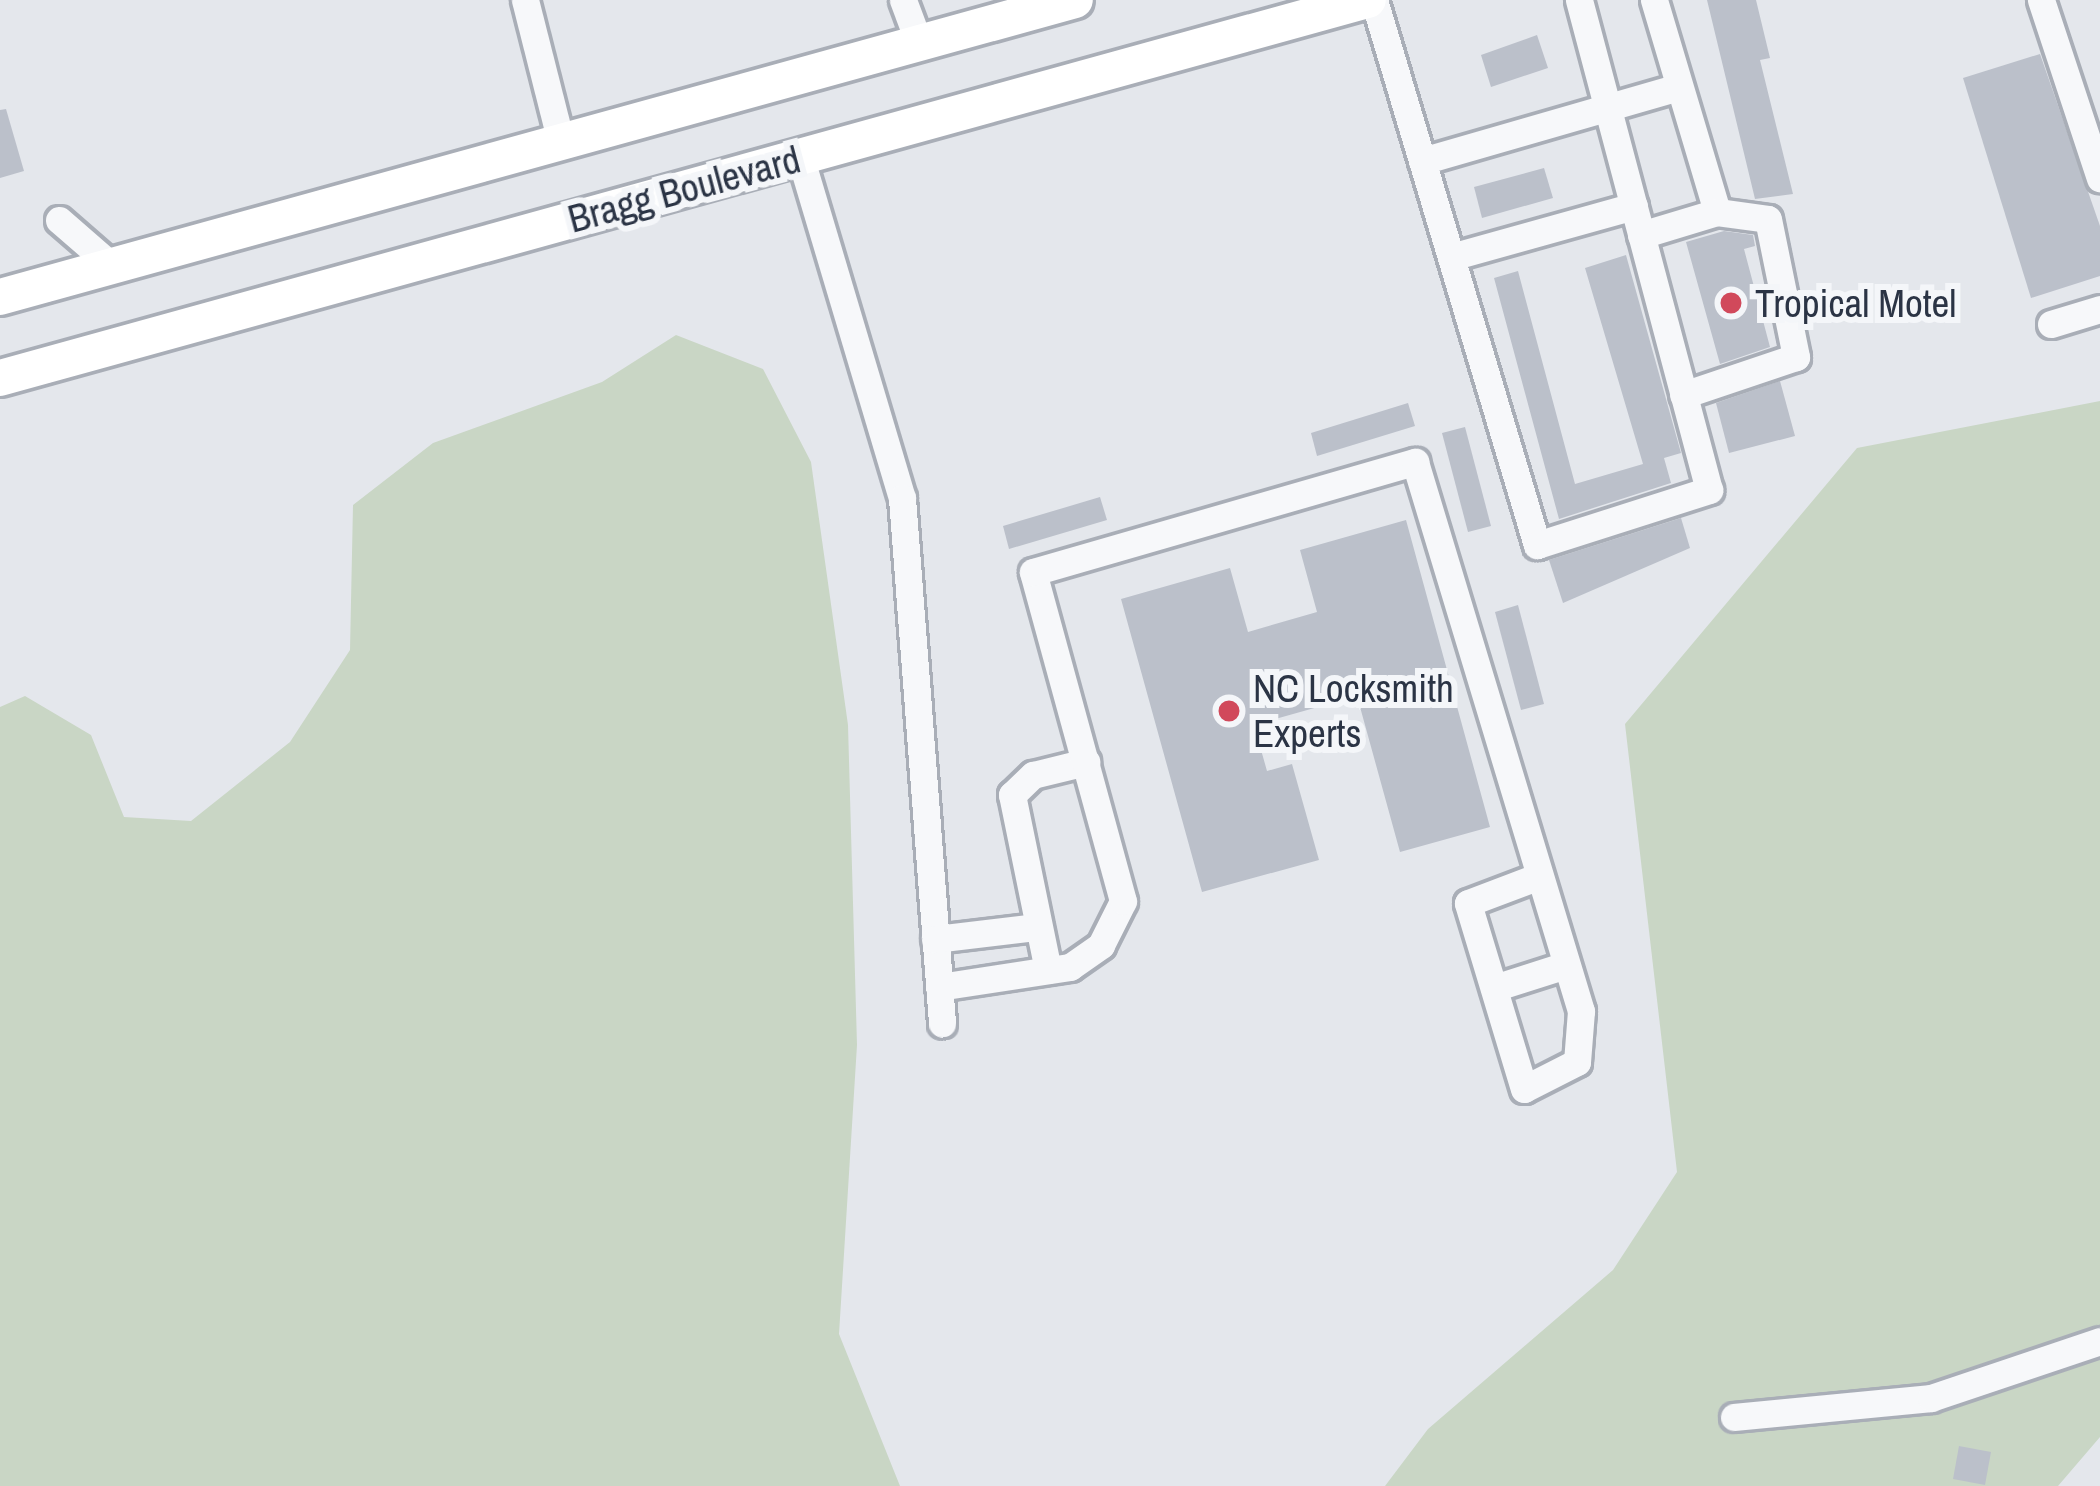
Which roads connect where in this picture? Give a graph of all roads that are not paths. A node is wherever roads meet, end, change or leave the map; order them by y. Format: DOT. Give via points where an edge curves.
graph roads {
  1 [pos="525,0"];
  2 [pos="903,0"];
  3 [pos="1075,0"];
  4 [pos="1371,0"];
  5 [pos="1579,0"];
  6 [pos="1654,0"];
  7 [pos="2041,0"];
  8 [pos="919,43"];
  9 [pos="1679,87"];
  10 [pos="1606,103"];
  11 [pos="561,142"];
  12 [pos="800,156"];
  13 [pos="1422,161"];
  14 [pos="2100,178"];
  15 [pos="1634,206"];
  16 [pos="1717,212"];
  17 [pos="59,220"];
  18 [pos="1641,235"];
  19 [pos="1451,257"];
  20 [pos="112,266"];
  21 [pos="0,297"];
  22 [pos="2100,309"];
  23 [pos="2051,325"];
  24 [pos="0,378"];
  25 [pos="1683,395"];
  26 [pos="1086,762"];
  27 [pos="1539,876"];
  28 [pos="1036,927"];
  29 [pos="935,939"];
  30 [pos="1566,964"];
  31 [pos="1048,970"];
  32 [pos="939,988"];
  33 [pos="1494,988"];
  34 [pos="942,1023"];
  35 [pos="2100,1341"];
  36 [pos="1734,1418"];
  1 -- 11 [label="street"];
  2 -- 8 [label="street"];
  3 -- 8 [label="main road, Bragg Boulevard"];
  4 -- 12 [label="main road, Bragg Boulevard"];
  4 -- 13 [label="street"];
  5 -- 10 [label="street"];
  6 -- 9 [label="street"];
  7 -- 14 [label="street"];
  8 -- 11 [label="main road, Bragg Boulevard"];
  9 -- 10 [label="street"];
  9 -- 16 [label="street"];
  10 -- 13 [label="street"];
  10 -- 15 [label="street"];
  11 -- 20 [label="main road, Bragg Boulevard"];
  12 -- 24 [label="main road, Bragg Boulevard"];
  12 -- 29 [label="street" via="902,498"];
  13 -- 19 [label="street"];
  15 -- 18 [label="street"];
  15 -- 19 [label="street"];
  16 -- 18 [label="street"];
  16 -- 25 [label="street" via="1768,219 1796,357"];
  17 -- 20 [label="street"];
  18 -- 25 [label="street"];
  19 -- 25 [label="street" via="1537,545 1708,490"];
  20 -- 21 [label="main road, Bragg Boulevard"];
  22 -- 23 [label="street"];
  26 -- 27 [label="street" via="1033,572 1415,462"];
  26 -- 28 [label="street" via="1033,775 1012,796"];
  26 -- 31 [label="street" via="1123,901 1101,945 1070,967"];
  27 -- 30 [label="street"];
  27 -- 33 [label="street" via="1468,903"];
  28 -- 29 [label="street"];
  28 -- 31 [label="street"];
  29 -- 32 [label="street"];
  30 -- 33 [label="street"];
  30 -- 33 [label="street" via="1581,1011 1577,1062 1524,1089"];
  31 -- 32 [label="street"];
  32 -- 34 [label="street"];
  35 -- 36 [label="street" via="1931,1398"];
}
